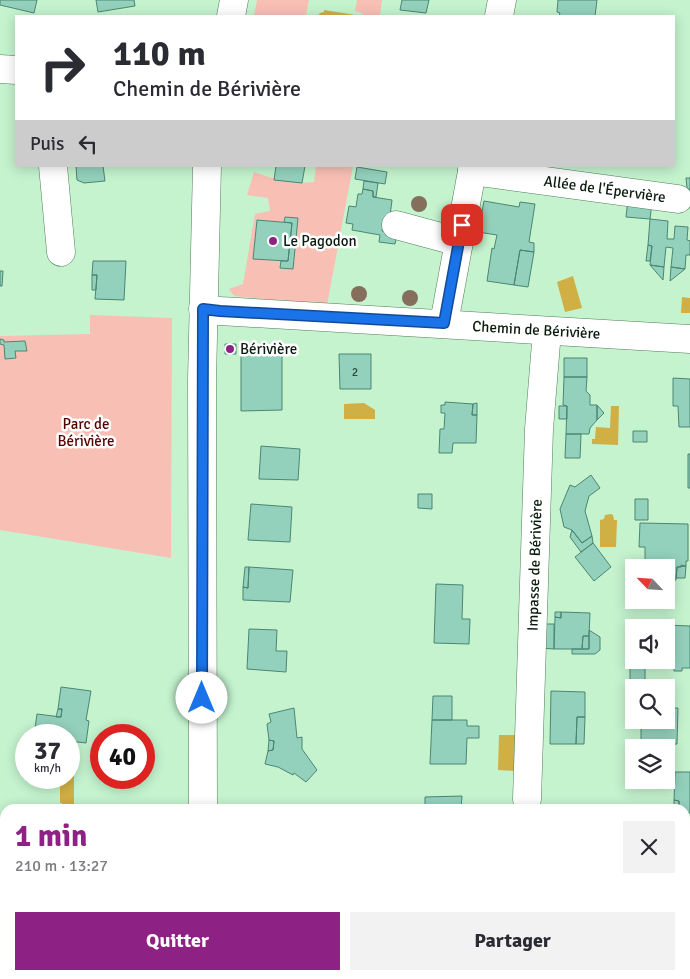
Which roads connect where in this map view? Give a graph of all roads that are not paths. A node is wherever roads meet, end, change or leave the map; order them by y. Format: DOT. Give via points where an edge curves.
graph roads {
  1 [pos="234,0"];
  2 [pos="502,0"];
  3 [pos="231,15"];
  4 [pos="499,15"];
  5 [pos="0,69"];
  6 [pos="15,70"];
  7 [pos="53,167"];
  8 [pos="207,167"];
  9 [pos="472,169"];
  10 [pos="678,199"];
  11 [pos="396,225"];
  12 [pos="459,242"];
  13 [pos="61,252"];
  14 [pos="203,309"];
  15 [pos="444,323"];
  16 [pos="547,331"];
  17 [pos="690,339"];
  18 [pos="527,800"];
  19 [pos="203,804"];
  1 -- 3 [label="street"];
  2 -- 4 [label="street"];
  5 -- 6 [label="street"];
  7 -- 13 [label="street"];
  8 -- 14 [label="street"];
  9 -- 10 [label="street, Allée de l'Épervière"];
  9 -- 12 [label="street"];
  11 -- 12 [label="street"];
  12 -- 15 [label="street"];
  14 -- 15 [label="street, Chemin de Bérivière"];
  14 -- 19 [label="street"];
  15 -- 16 [label="street, Chemin de Bérivière"];
  16 -- 17 [label="street, Chemin de Bérivière"];
  16 -- 18 [label="street, Impasse de Bérivière" via="539,429"];
}
